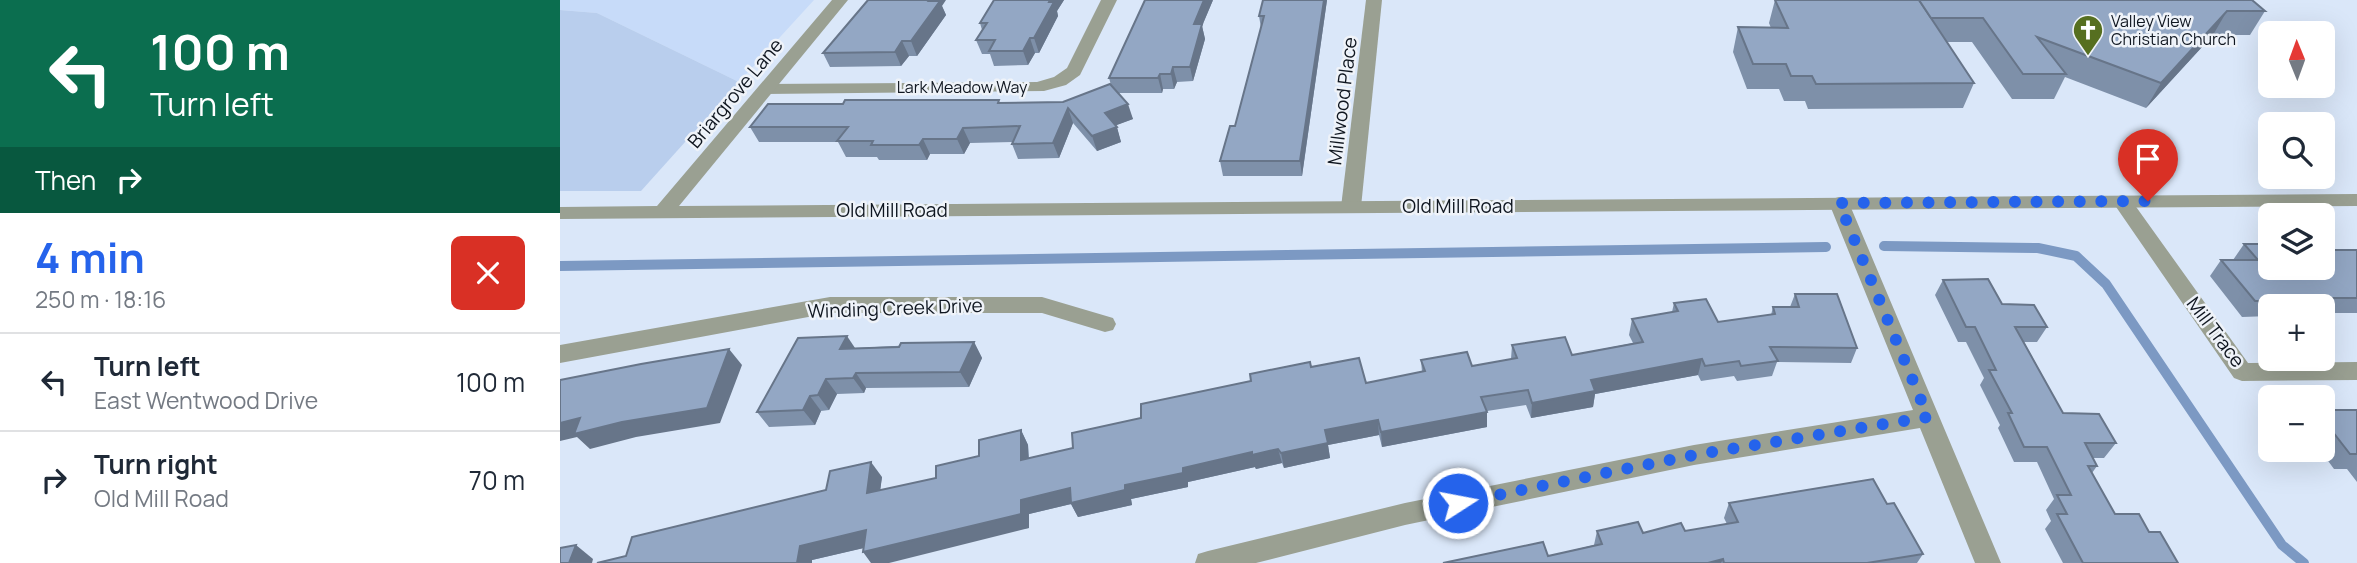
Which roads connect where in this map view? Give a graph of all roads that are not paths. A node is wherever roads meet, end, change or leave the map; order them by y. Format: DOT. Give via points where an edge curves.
graph roads {
  1 [pos="840,0"];
  2 [pos="1109,0"];
  3 [pos="1374,0"];
  4 [pos="766,89"];
  5 [pos="2357,200"];
  6 [pos="2122,201"];
  7 [pos="1839,203"];
  8 [pos="1351,206"];
  9 [pos="663,212"];
  10 [pos="560,213"];
  11 [pos="1105,324"];
  12 [pos="560,354"];
  13 [pos="2357,370"];
  14 [pos="1928,417"];
  15 [pos="1208,563"];
  16 [pos="1987,563"];
  1 -- 4 [label="street, Briargrove Lane"];
  2 -- 4 [label="street, Lark Meadow Way" via="1074,71 1038,87"];
  3 -- 8 [label="street, Millwood Place"];
  4 -- 9 [label="street, Briargrove Lane"];
  5 -- 6 [label="street, Old Mill Road"];
  6 -- 7 [label="street, Old Mill Road"];
  6 -- 13 [label="street, Mill Trace" via="2242,372"];
  7 -- 8 [label="street, Old Mill Road"];
  7 -- 14 [label="street"];
  8 -- 9 [label="street, Old Mill Road"];
  9 -- 10 [label="street, Old Mill Road"];
  11 -- 12 [label="street, Winding Creek Drive" via="1042,304 830,305"];
  14 -- 15 [label="street" via="1668,460 1405,514"];
  14 -- 16 [label="street"];
}
